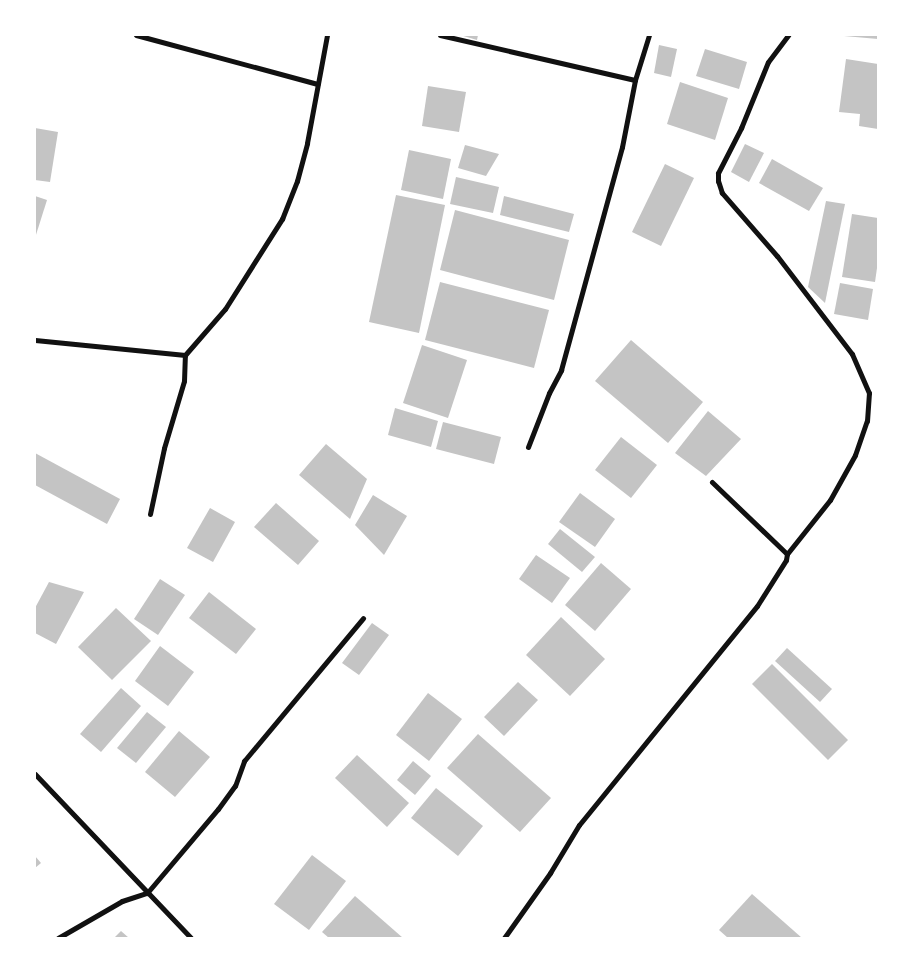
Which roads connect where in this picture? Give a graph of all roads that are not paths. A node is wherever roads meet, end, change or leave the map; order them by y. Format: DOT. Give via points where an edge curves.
graph roads {
  1 [pos="136,35"];
  2 [pos="327,35"];
  3 [pos="440,35"];
  4 [pos="649,35"];
  5 [pos="788,35"];
  6 [pos="635,80"];
  7 [pos="318,84"];
  8 [pos="35,340"];
  9 [pos="185,355"];
  10 [pos="528,447"];
  11 [pos="712,482"];
  12 [pos="150,514"];
  13 [pos="787,554"];
  14 [pos="364,618"];
  15 [pos="35,774"];
  16 [pos="147,893"];
  17 [pos="58,938"];
  18 [pos="191,938"];
  19 [pos="504,938"];
  1 -- 7 [label="street"];
  2 -- 7 [label="street"];
  3 -- 6 [label="street"];
  4 -- 6 [label="street"];
  5 -- 13 [label="street" via="768,62 718,173 718,182 722,193 777,256 852,354 869,393 867,421 855,455 830,500"];
  6 -- 10 [label="street" via="622,147 561,370"];
  7 -- 9 [label="street" via="297,181 282,219 225,309"];
  8 -- 9 [label="street"];
  9 -- 12 [label="street" via="184,381 164,448"];
  11 -- 13 [label="street"];
  13 -- 19 [label="street" via="757,606 579,825"];
  14 -- 16 [label="street" via="244,761 235,786"];
  15 -- 16 [label="street"];
  16 -- 17 [label="street" via="122,901"];
  16 -- 18 [label="street"];
}
